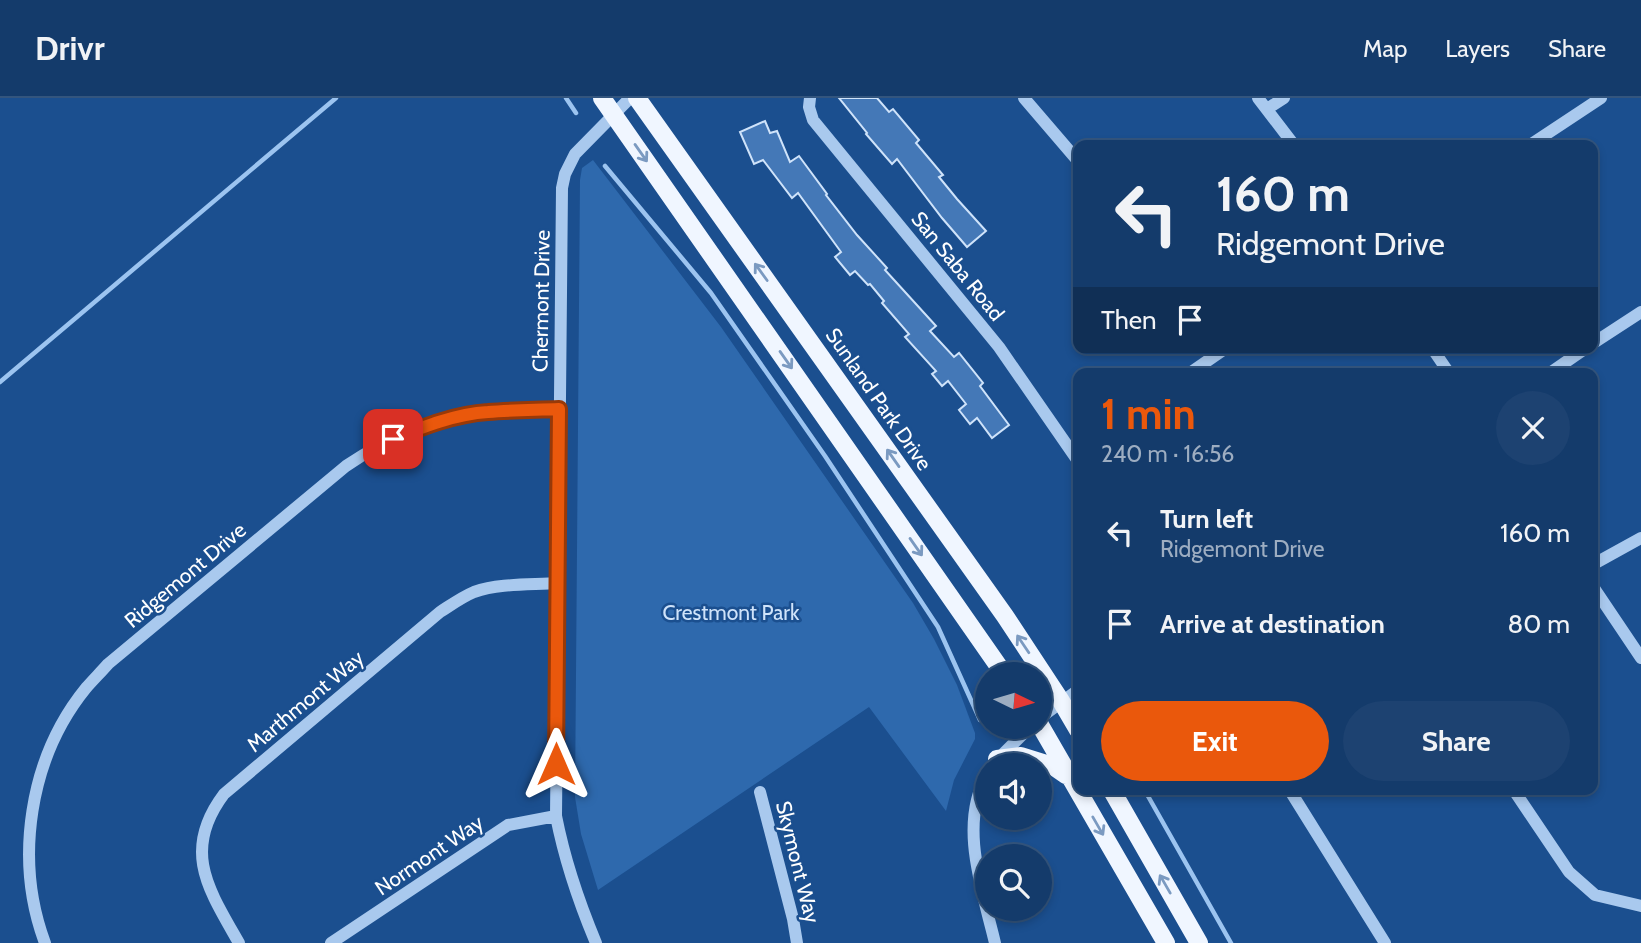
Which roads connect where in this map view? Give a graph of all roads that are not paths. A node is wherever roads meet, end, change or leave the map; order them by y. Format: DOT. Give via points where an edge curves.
graph roads {
  1 [pos="602,98"];
  2 [pos="630,98"];
  3 [pos="637,98"];
  4 [pos="810,98"];
  5 [pos="1024,98"];
  6 [pos="1258,98"];
  7 [pos="1284,98"];
  8 [pos="1601,98"];
  9 [pos="1267,109"];
  10 [pos="614,114"];
  11 [pos="1290,140"];
  12 [pos="1538,140"];
  13 [pos="1073,155"];
  14 [pos="1641,312"];
  15 [pos="1598,340"];
  16 [pos="1216,354"];
  17 [pos="1577,354"];
  18 [pos="1198,368"];
  19 [pos="1557,368"];
  20 [pos="559,409"];
  21 [pos="1073,451"];
  22 [pos="1641,538"];
  23 [pos="1598,562"];
  24 [pos="558,583"];
  25 [pos="1598,594"];
  26 [pos="1641,658"];
  27 [pos="996,662"];
  28 [pos="1073,693"];
  29 [pos="1061,701"];
  30 [pos="1052,708"];
  31 [pos="1073,721"];
  32 [pos="1018,739"];
  33 [pos="1048,739"];
  34 [pos="1005,753"];
  35 [pos="1052,766"];
  36 [pos="1071,779"];
  37 [pos="1073,782"];
  38 [pos="760,792"];
  39 [pos="1080,795"];
  40 [pos="1114,795"];
  41 [pos="1293,795"];
  42 [pos="1517,795"];
  43 [pos="975,814"];
  44 [pos="556,816"];
  45 [pos="1641,906"];
  46 [pos="45,943"];
  47 [pos="239,943"];
  48 [pos="331,943"];
  49 [pos="596,943"];
  50 [pos="797,943"];
  51 [pos="995,943"];
  52 [pos="1166,943"];
  53 [pos="1199,943"];
  54 [pos="1385,943"];
  1 -- 10 [label="main road"];
  2 -- 10 [label="street, Chermont Drive"];
  29 -- 3 [label="main road, Sunland Park Drive, one-way"];
  4 -- 21 [label="street, San Saba Road" via="813,120 999,347"];
  5 -- 13 [label="street"];
  6 -- 9 [label="street"];
  7 -- 9 [label="street"];
  8 -- 12 [label="street"];
  9 -- 11 [label="street"];
  10 -- 20 [label="street, Chermont Drive" via="575,154 562,188"];
  10 -- 27 [label="main road, one-way"];
  14 -- 15 [label="street"];
  16 -- 18 [label="street"];
  17 -- 19 [label="street"];
  20 -- 24 [label="street, Chermont Drive"];
  20 -- 46 [label="street, Ridgemont Drive" via="456,418 422,427 366,452 108,664 69,713 36,794 28,861 31,895"];
  22 -- 23 [label="street"];
  24 -- 44 [label="street, Chermont Drive"];
  24 -- 47 [label="street, Marthmont Way" via="496,587 457,600 224,794 206,826 202,857 211,892"];
  25 -- 26 [label="street"];
  28 -- 29 [label="street"];
  29 -- 30 [label="street"];
  29 -- 31 [label="main road, Sunland Park Drive"];
  32 -- 34 [label="street"];
  33 -- 36 [label="main road"];
  35 -- 36 [label="main road"];
  36 -- 37 [label="main road, one-way"];
  38 -- 50 [label="street, Skymont Way"];
  39 -- 52 [label="main road, one-way"];
  53 -- 40 [label="main road, one-way"];
  41 -- 54 [label="street"];
  42 -- 45 [label="street" via="1569,873 1595,895"];
  43 -- 51 [label="street" via="974,850"];
  44 -- 48 [label="street, Normont Way" via="508,825"];
  44 -- 49 [label="street, Chermont Drive" via="578,900"];
}
